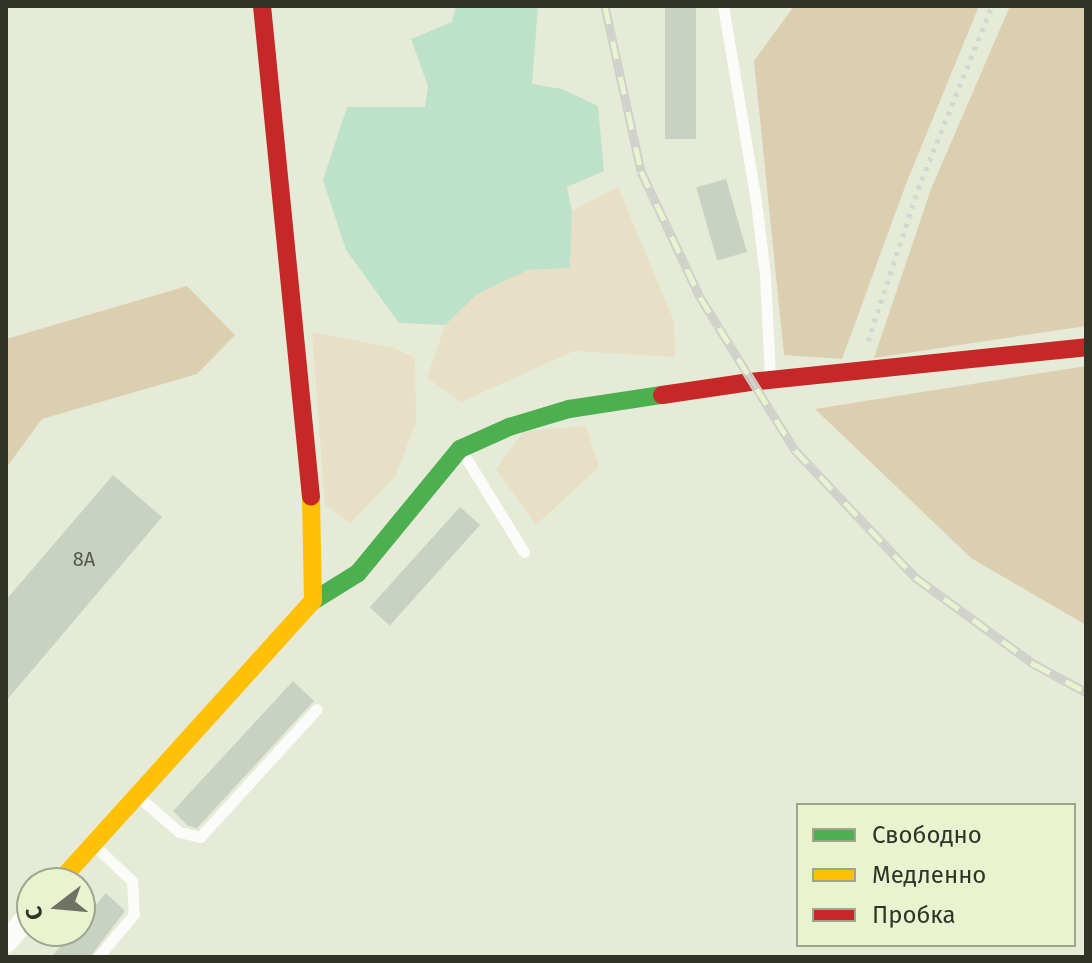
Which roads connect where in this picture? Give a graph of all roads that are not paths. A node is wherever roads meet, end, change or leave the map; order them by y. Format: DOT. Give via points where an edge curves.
graph roads {
  1 [pos="262,6"];
  2 [pos="723,6"];
  3 [pos="1086,347"];
  4 [pos="770,380"];
  5 [pos="460,449"];
  6 [pos="524,552"];
  7 [pos="313,601"];
  8 [pos="317,709"];
  9 [pos="136,795"];
  10 [pos="93,844"];
  11 [pos="72,867"];
  12 [pos="98,957"];
  1 -- 7 [label="street" via="314,527"];
  2 -- 4 [label="lane" via="756,202"];
  3 -- 4 [label="street"];
  4 -- 5 [label="street" via="569,409 482,436"];
  5 -- 6 [label="lane"];
  5 -- 7 [label="street" via="358,573"];
  7 -- 9 [label="street"];
  8 -- 9 [label="lane" via="200,837 179,832"];
  9 -- 10 [label="street"];
  10 -- 11 [label="street"];
  10 -- 12 [label="lane" via="132,881 134,914"];
}
